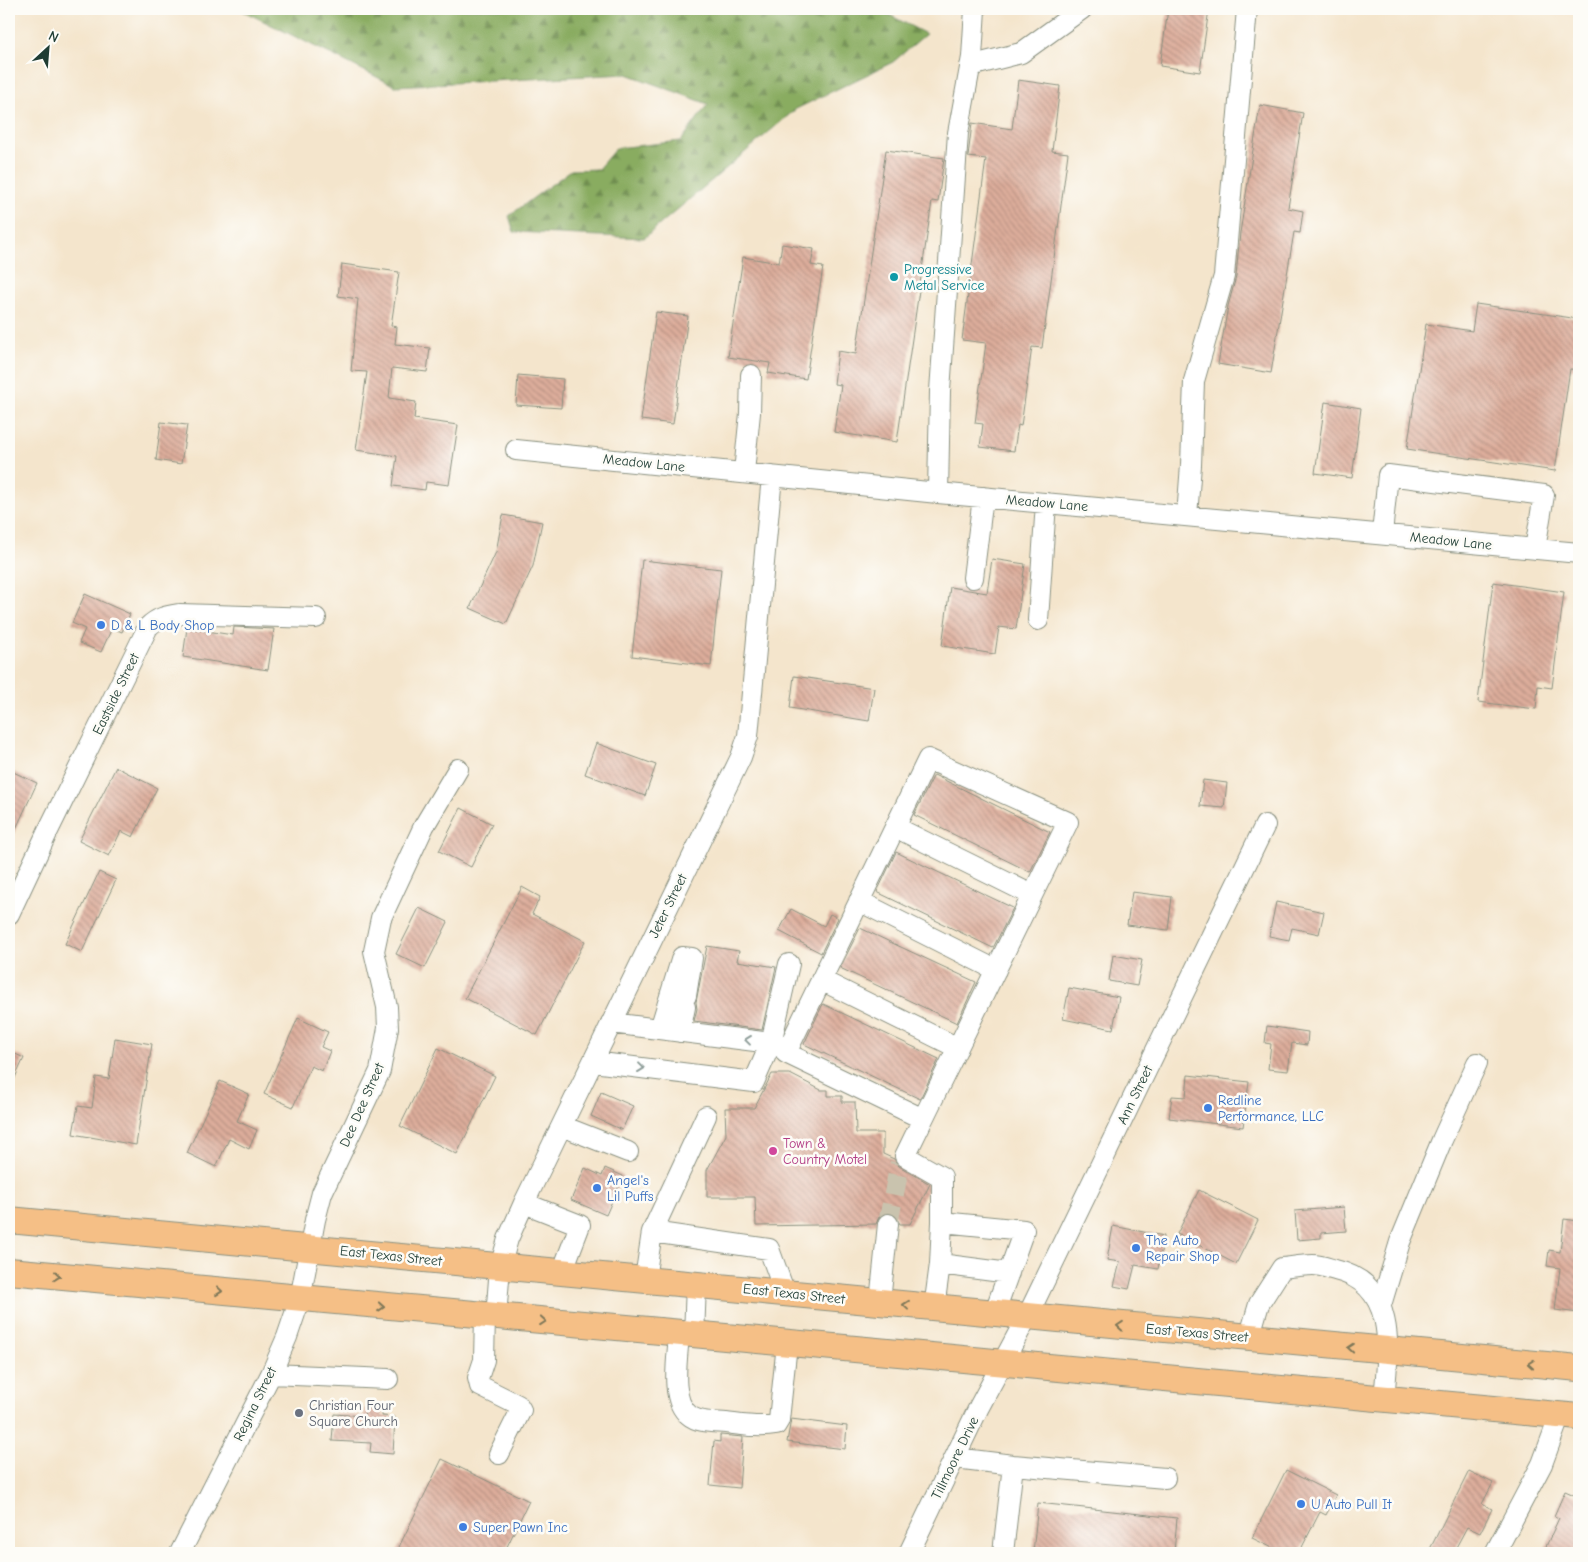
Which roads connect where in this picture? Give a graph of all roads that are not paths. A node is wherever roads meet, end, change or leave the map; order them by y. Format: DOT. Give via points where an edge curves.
graph roads {
  1 [pos="975,9"];
  2 [pos="1082,9"];
  3 [pos="1246,9"];
  4 [pos="970,66"];
  5 [pos="751,375"];
  6 [pos="516,450"];
  7 [pos="744,472"];
  8 [pos="772,476"];
  9 [pos="938,493"];
  10 [pos="983,497"];
  11 [pos="1046,503"];
  12 [pos="1187,516"];
  13 [pos="1382,534"];
  14 [pos="1536,549"];
  15 [pos="1579,553"];
  16 [pos="973,578"];
  17 [pos="316,618"];
  18 [pos="1038,620"];
  19 [pos="458,769"];
  20 [pos="1265,825"];
  21 [pos="895,826"];
  22 [pos="1032,895"];
  23 [pos="859,901"];
  24 [pos="9,914"];
  25 [pos="789,964"];
  26 [pos="996,970"];
  27 [pos="821,980"];
  28 [pos="611,1023"];
  29 [pos="660,1029"];
  30 [pos="680,1032"];
  31 [pos="771,1043"];
  32 [pos="958,1048"];
  33 [pos="592,1062"];
  34 [pos="1477,1063"];
  35 [pos="706,1116"];
  36 [pos="923,1119"];
  37 [pos="562,1126"];
  38 [pos="628,1152"];
  39 [pos="524,1203"];
  40 [pos="9,1220"];
  41 [pos="942,1222"];
  42 [pos="888,1224"];
  43 [pos="652,1232"];
  44 [pos="310,1248"];
  45 [pos="940,1264"];
  46 [pos="500,1267"];
  47 [pos="9,1271"];
  48 [pos="562,1272"];
  49 [pos="1009,1273"];
  50 [pos="645,1279"];
  51 [pos="696,1284"];
  52 [pos="785,1293"];
  53 [pos="300,1299"];
  54 [pos="880,1302"];
  55 [pos="1381,1305"];
  56 [pos="934,1308"];
  57 [pos="994,1314"];
  58 [pos="490,1316"];
  59 [pos="1027,1317"];
  60 [pos="687,1335"];
  61 [pos="1249,1338"];
  62 [pos="787,1344"];
  63 [pos="1388,1351"];
  64 [pos="1003,1363"];
  65 [pos="1579,1368"];
  66 [pos="270,1374"];
  67 [pos="388,1379"];
  68 [pos="1384,1398"];
  69 [pos="1570,1416"];
  70 [pos="500,1454"];
  71 [pos="955,1458"];
  72 [pos="1013,1465"];
  73 [pos="1165,1478"];
  74 [pos="180,1553"];
  75 [pos="909,1553"];
  76 [pos="1003,1553"];
  77 [pos="1495,1553"];
  1 -- 4 [label="street"];
  2 -- 4 [label="street" via="1021,53"];
  3 -- 12 [label="street" via="1224,276 1194,381"];
  4 -- 9 [label="street" via="958,133 940,391"];
  5 -- 7 [label="street"];
  6 -- 7 [label="street, Meadow Lane"];
  7 -- 8 [label="street, Meadow Lane"];
  8 -- 9 [label="street, Meadow Lane"];
  8 -- 28 [label="street, Jeter Street" via="748,736 741,757"];
  9 -- 10 [label="street, Meadow Lane"];
  10 -- 11 [label="street, Meadow Lane"];
  10 -- 16 [label="street"];
  11 -- 12 [label="street, Meadow Lane"];
  11 -- 18 [label="street"];
  12 -- 13 [label="street, Meadow Lane"];
  13 -- 14 [label="street, Meadow Lane"];
  13 -- 14 [label="street" via="1388,475 1544,495"];
  14 -- 15 [label="street, Meadow Lane"];
  17 -- 24 [label="street, Eastside Street" via="180,614 155,620 148,627"];
  19 -- 44 [label="street, Dee Dee Street" via="424,826 381,918 374,951 387,1007 388,1028 382,1064 322,1193"];
  20 -- 59 [label="street, Ann Street"];
  21 -- 22 [label="street"];
  21 -- 22 [label="street" via="928,759 1068,822"];
  21 -- 23 [label="street"];
  22 -- 26 [label="street"];
  23 -- 26 [label="street"];
  23 -- 27 [label="street"];
  25 -- 31 [label="street"];
  26 -- 32 [label="street"];
  27 -- 32 [label="street"];
  27 -- 36 [label="street" via="786,1052"];
  28 -- 29 [label="street"];
  28 -- 33 [label="street, Jeter Street"];
  29 -- 30 [label="street"];
  29 -- 30 [label="street" via="682,957 692,958"];
  31 -- 30 [label="street, one-way"];
  33 -- 31 [label="street, one-way" via="754,1082"];
  32 -- 36 [label="street"];
  33 -- 37 [label="street, Jeter Street"];
  34 -- 55 [label="street" via="1400,1242"];
  35 -- 43 [label="street"];
  36 -- 41 [label="street" via="903,1159 942,1177"];
  37 -- 38 [label="street"];
  37 -- 39 [label="street, Jeter Street"];
  39 -- 46 [label="street, Jeter Street" via="508,1238"];
  39 -- 48 [label="street" via="580,1225"];
  40 -- 44 [label="main road, East Texas Street"];
  41 -- 45 [label="street"];
  41 -- 49 [label="street" via="1024,1230"];
  42 -- 54 [label="street"];
  43 -- 50 [label="street"];
  43 -- 52 [label="street" via="769,1249"];
  44 -- 46 [label="main road, East Texas Street"];
  44 -- 53 [label="street, Regina Street"];
  45 -- 49 [label="street"];
  45 -- 56 [label="street"];
  46 -- 48 [label="main road, East Texas Street"];
  46 -- 58 [label="street, Jeter Street"];
  47 -- 53 [label="main road, one-way"];
  48 -- 50 [label="main road, East Texas Street"];
  49 -- 57 [label="street"];
  50 -- 51 [label="main road, East Texas Street"];
  51 -- 52 [label="main road, East Texas Street"];
  51 -- 60 [label="street"];
  52 -- 54 [label="main road, East Texas Street"];
  53 -- 58 [label="main road, one-way"];
  53 -- 66 [label="street, Regina Street"];
  56 -- 54 [label="main road, East Texas Street, one-way"];
  55 -- 61 [label="street" via="1368,1286 1346,1273 1313,1265 1282,1268 1259,1304"];
  55 -- 63 [label="street"];
  56 -- 57 [label="main road, East Texas Street"];
  57 -- 59 [label="main road, East Texas Street"];
  58 -- 60 [label="main road, one-way"];
  58 -- 70 [label="street, Jeter Street" via="478,1378 480,1386 518,1404 521,1410"];
  61 -- 59 [label="main road, East Texas Street, one-way"];
  59 -- 64 [label="street, Ann Street"];
  60 -- 62 [label="main road"];
  60 -- 62 [label="street" via="676,1381 682,1408 701,1420 765,1427 776,1425 779,1420"];
  63 -- 61 [label="main road, East Texas Street, one-way"];
  62 -- 64 [label="main road"];
  65 -- 63 [label="main road, East Texas Street, one-way"];
  63 -- 68 [label="street"];
  64 -- 68 [label="main road"];
  64 -- 71 [label="street, Tillmoore Drive"];
  66 -- 67 [label="street"];
  66 -- 74 [label="street, Regina Street"];
  68 -- 69 [label="main road"];
  69 -- 77 [label="street"];
  71 -- 72 [label="street"];
  71 -- 75 [label="street, Tillmoore Drive"];
  72 -- 73 [label="street"];
  72 -- 76 [label="street"];
}
